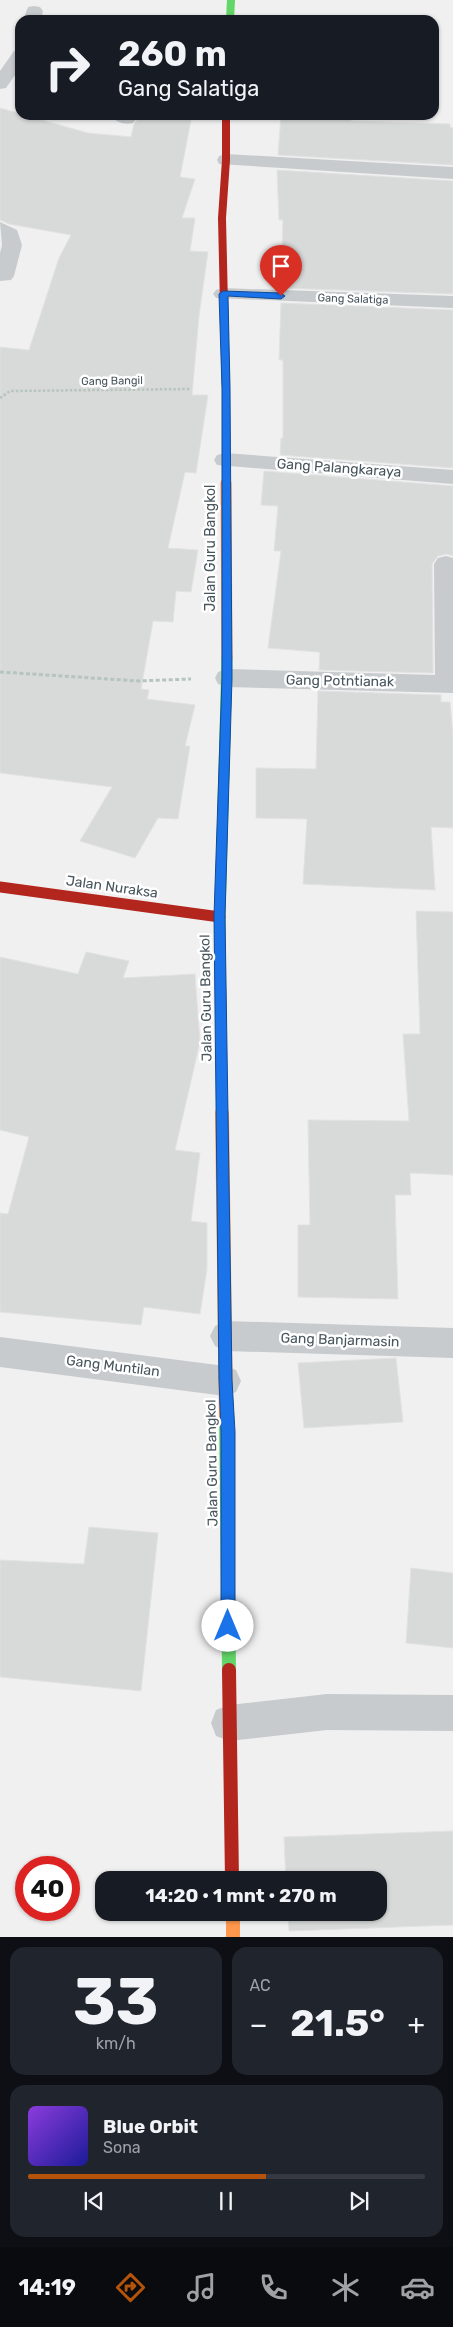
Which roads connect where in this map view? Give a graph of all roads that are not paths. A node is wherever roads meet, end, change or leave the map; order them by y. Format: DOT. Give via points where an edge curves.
graph roads {
  1 [pos="230,0"];
  2 [pos="230,15"];
  3 [pos="15,63"];
  4 [pos="0,84"];
  5 [pos="226,120"];
  6 [pos="226,160"];
  7 [pos="453,173"];
  8 [pos="0,228"];
  9 [pos="4,276"];
  10 [pos="223,294"];
  11 [pos="453,302"];
  12 [pos="225,460"];
  13 [pos="453,477"];
  14 [pos="446,564"];
  15 [pos="227,678"];
  16 [pos="450,683"];
  17 [pos="0,887"];
  18 [pos="220,916"];
  19 [pos="226,1336"];
  20 [pos="453,1343"];
  21 [pos="0,1352"];
  22 [pos="225,1380"];
  23 [pos="453,1713"];
  24 [pos="228,1723"];
  25 [pos="232,1871"];
  26 [pos="233,1921"];
  27 [pos="233,1937"];
  1 -- 2 [label="street"];
  3 -- 4 [label="street"];
  5 -- 6 [label="street, Jalan Guru Bangkol"];
  6 -- 7 [label="street"];
  6 -- 10 [label="street, Jalan Guru Bangkol" via="222,218"];
  8 -- 9 [label="street" via="10,234 12,245"];
  10 -- 11 [label="street, Gang Salatiga"];
  10 -- 12 [label="street, Jalan Guru Bangkol"];
  12 -- 13 [label="street, Gang Palangkaraya"];
  12 -- 15 [label="street, Jalan Guru Bangkol"];
  14 -- 16 [label="street"];
  15 -- 16 [label="street, Gang Potntianak"];
  15 -- 18 [label="street, Jalan Guru Bangkol"];
  17 -- 18 [label="street, Jalan Nuraksa"];
  18 -- 19 [label="street, Jalan Guru Bangkol"];
  19 -- 20 [label="street, Gang Banjarmasin"];
  19 -- 22 [label="street, Jalan Guru Bangkol"];
  21 -- 22 [label="street, Gang Muntilan"];
  22 -- 24 [label="street, Jalan Guru Bangkol" via="228,1432"];
  23 -- 24 [label="street" via="327,1712"];
  24 -- 25 [label="street, Jalan Guru Bangkol"];
  26 -- 27 [label="street"];
}
